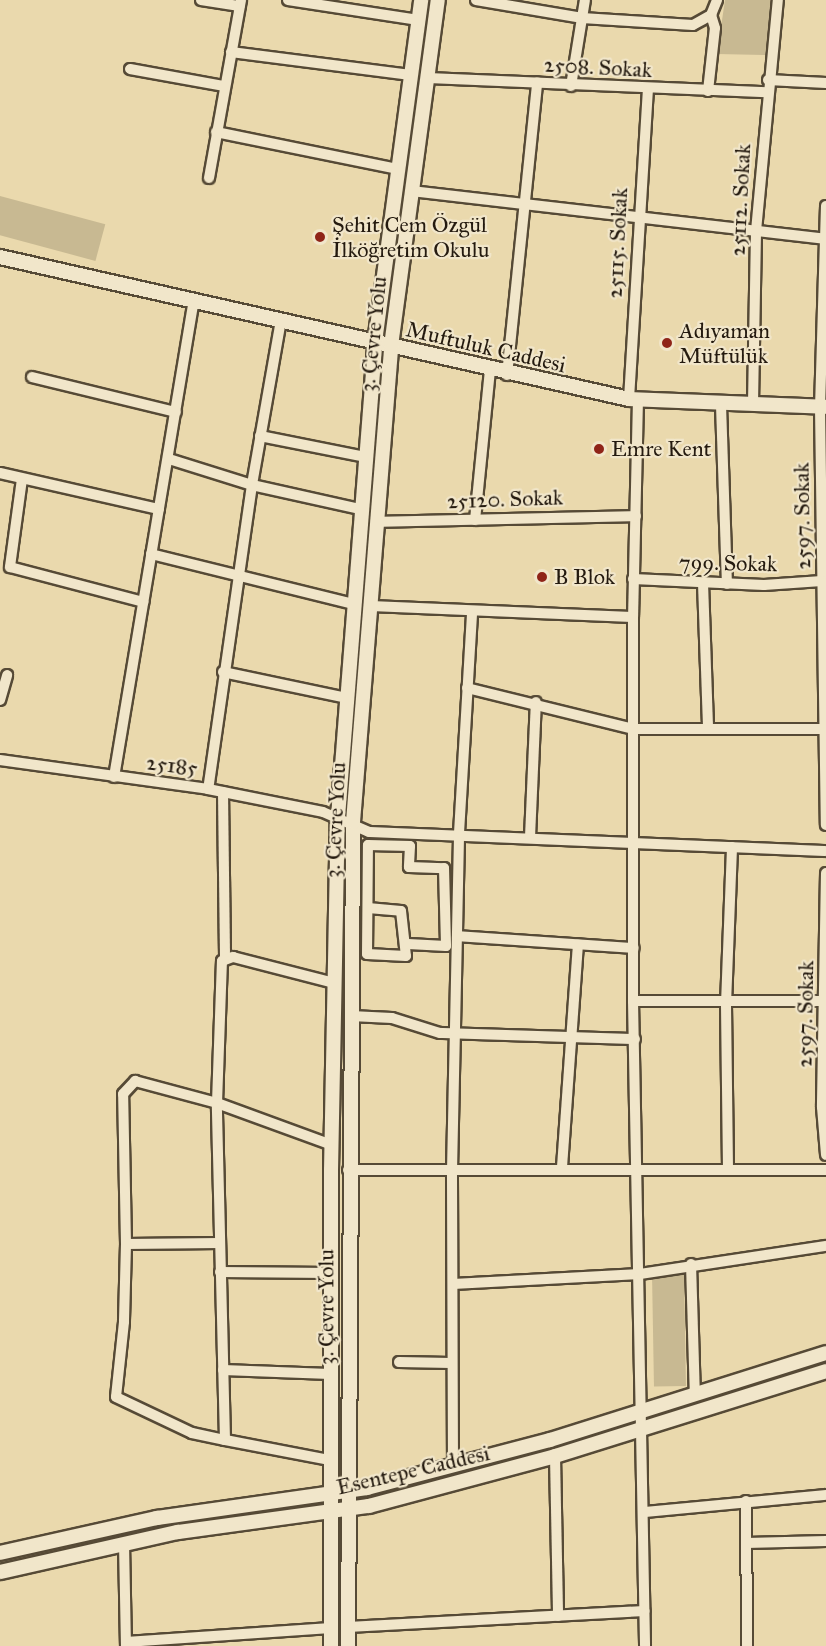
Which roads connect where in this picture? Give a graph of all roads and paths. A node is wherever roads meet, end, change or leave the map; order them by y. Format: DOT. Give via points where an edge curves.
graph roads {
  1 [pos="201,0"];
  2 [pos="288,0"];
  3 [pos="421,0"];
  4 [pos="438,0"];
  5 [pos="476,0"];
  6 [pos="585,0"];
  7 [pos="717,0"];
  8 [pos="778,0"];
  9 [pos="240,3"];
  10 [pos="711,15"];
  11 [pos="582,18"];
  12 [pos="418,20"];
  13 [pos="231,52"];
  14 [pos="130,69"];
  15 [pos="411,75"];
  16 [pos="428,78"];
  17 [pos="537,83"];
  18 [pos="826,83"];
  19 [pos="224,86"];
  20 [pos="571,86"];
  21 [pos="767,86"];
  22 [pos="648,89"];
  23 [pos="708,92"];
  24 [pos="216,132"];
  25 [pos="398,169"];
  26 [pos="208,178"];
  27 [pos="412,191"];
  28 [pos="527,203"];
  29 [pos="826,206"];
  30 [pos="637,216"];
  31 [pos="756,231"];
  32 [pos="824,239"];
  33 [pos="0,257"];
  34 [pos="194,300"];
  35 [pos="281,320"];
  36 [pos="375,342"];
  37 [pos="391,346"];
  38 [pos="490,371"];
  39 [pos="507,375"];
  40 [pos="32,377"];
  41 [pos="633,399"];
  42 [pos="753,404"];
  43 [pos="722,405"];
  44 [pos="823,407"];
  45 [pos="176,412"];
  46 [pos="260,436"];
  47 [pos="365,457"];
  48 [pos="169,459"];
  49 [pos="0,473"];
  50 [pos="22,478"];
  51 [pos="252,485"];
  52 [pos="159,509"];
  53 [pos="360,509"];
  54 [pos="636,516"];
  55 [pos="475,520"];
  56 [pos="376,522"];
  57 [pos="151,554"];
  58 [pos="824,569"];
  59 [pos="239,579"];
  60 [pos="633,579"];
  61 [pos="822,581"];
  62 [pos="704,583"];
  63 [pos="727,584"];
  64 [pos="143,602"];
  65 [pos="353,604"];
  66 [pos="370,606"];
  67 [pos="472,611"];
  68 [pos="633,617"];
  69 [pos="223,672"];
  70 [pos="7,675"];
  71 [pos="467,688"];
  72 [pos="346,698"];
  73 [pos="0,700"];
  74 [pos="536,702"];
  75 [pos="634,729"];
  76 [pos="708,729"];
  77 [pos="825,735"];
  78 [pos="0,760"];
  79 [pos="114,777"];
  80 [pos="208,789"];
  81 [pos="223,792"];
  82 [pos="338,817"];
  83 [pos="353,822"];
  84 [pos="826,825"];
  85 [pos="459,833"];
  86 [pos="530,837"];
  87 [pos="633,842"];
  88 [pos="732,846"];
  89 [pos="826,851"];
  90 [pos="826,873"];
  91 [pos="452,894"];
  92 [pos="368,908"];
  93 [pos="457,936"];
  94 [pos="408,944"];
  95 [pos="578,945"];
  96 [pos="634,948"];
  97 [pos="225,958"];
  98 [pos="334,983"];
  99 [pos="633,1001"];
  100 [pos="825,1001"];
  101 [pos="726,1004"];
  102 [pos="351,1016"];
  103 [pos="455,1034"];
  104 [pos="572,1039"];
  105 [pos="635,1039"];
  106 [pos="825,1044"];
  107 [pos="217,1103"];
  108 [pos="332,1145"];
  109 [pos="826,1155"];
  110 [pos="562,1167"];
  111 [pos="728,1169"];
  112 [pos="348,1170"];
  113 [pos="826,1170"];
  114 [pos="452,1171"];
  115 [pos="638,1171"];
  116 [pos="220,1243"];
  117 [pos="126,1245"];
  118 [pos="826,1246"];
  119 [pos="691,1264"];
  120 [pos="220,1272"];
  121 [pos="330,1273"];
  122 [pos="640,1274"];
  123 [pos="453,1284"];
  124 [pos="826,1353"];
  125 [pos="399,1362"];
  126 [pos="451,1363"];
  127 [pos="223,1370"];
  128 [pos="826,1371"];
  129 [pos="330,1374"];
  130 [pos="695,1395"];
  131 [pos="643,1411"];
  132 [pos="644,1429"];
  133 [pos="225,1440"];
  134 [pos="555,1456"];
  135 [pos="329,1460"];
  136 [pos="453,1466"];
  137 [pos="346,1491"];
  138 [pos="329,1493"];
  139 [pos="826,1495"];
  140 [pos="746,1501"];
  141 [pos="346,1509"];
  142 [pos="329,1511"];
  143 [pos="645,1512"];
  144 [pos="826,1541"];
  145 [pos="124,1543"];
  146 [pos="746,1543"];
  147 [pos="0,1553"];
  148 [pos="0,1572"];
  149 [pos="645,1611"];
  150 [pos="558,1616"];
  151 [pos="331,1628"];
  152 [pos="348,1628"];
  153 [pos="126,1644"];
  154 [pos="331,1646"];
  155 [pos="348,1646"];
  156 [pos="645,1646"];
  157 [pos="747,1646"];
  1 -- 9 [label="street"];
  2 -- 12 [label="street"];
  3 -- 12 [label="main road, 3. Çevre Yolu"];
  4 -- 16 [label="main road, 3. Çevre Yolu"];
  5 -- 11 [label="street"];
  6 -- 11 [label="street"];
  7 -- 10 [label="street"];
  8 -- 21 [label="street, 25112. Sokak"];
  9 -- 13 [label="street"];
  10 -- 11 [label="street" via="693,25"];
  10 -- 23 [label="street" via="715,28"];
  11 -- 20 [label="street"];
  12 -- 15 [label="main road, 3. Çevre Yolu"];
  13 -- 15 [label="street"];
  13 -- 19 [label="street"];
  14 -- 19 [label="street"];
  15 -- 25 [label="main road, 3. Çevre Yolu"];
  16 -- 17 [label="street, 2508. Sokak"];
  16 -- 27 [label="main road, 3. Çevre Yolu"];
  17 -- 20 [label="street, 2508. Sokak"];
  17 -- 28 [label="street"];
  18 -- 21 [label="street, 2508. Sokak"];
  19 -- 24 [label="street"];
  20 -- 22 [label="street, 2508. Sokak"];
  21 -- 23 [label="street, 2508. Sokak"];
  21 -- 31 [label="street, 25112. Sokak"];
  22 -- 23 [label="street, 2508. Sokak"];
  22 -- 30 [label="street, 25115. Sokak"];
  24 -- 25 [label="street"];
  24 -- 26 [label="street"];
  25 -- 36 [label="main road, 3. Çevre Yolu"];
  27 -- 28 [label="street"];
  27 -- 37 [label="main road, 3. Çevre Yolu"];
  28 -- 30 [label="street"];
  28 -- 39 [label="street"];
  29 -- 32 [label="street, 2597. Sokak"];
  30 -- 31 [label="street"];
  30 -- 41 [label="street, 25115. Sokak"];
  31 -- 32 [label="street"];
  31 -- 42 [label="street, 25112. Sokak"];
  32 -- 44 [label="street, 2597. Sokak"];
  33 -- 34 [label="main road, Muftuluk Caddesi"];
  34 -- 35 [label="main road, Muftuluk Caddesi"];
  34 -- 45 [label="street"];
  35 -- 36 [label="main road, Muftuluk Caddesi"];
  35 -- 46 [label="street"];
  36 -- 37 [label="main road, Muftuluk Caddesi"];
  36 -- 47 [label="main road, 3. Çevre Yolu"];
  37 -- 38 [label="main road, Muftuluk Caddesi"];
  37 -- 56 [label="main road, 3. Çevre Yolu"];
  38 -- 39 [label="main road, Muftuluk Caddesi"];
  38 -- 55 [label="street"];
  39 -- 41 [label="main road, Muftuluk Caddesi"];
  40 -- 45 [label="street"];
  41 -- 43 [label="main road, Muftuluk Caddesi"];
  41 -- 54 [label="street, 25115. Sokak"];
  42 -- 43 [label="main road, Muftuluk Caddesi"];
  42 -- 44 [label="main road, Muftuluk Caddesi"];
  43 -- 63 [label="street"];
  44 -- 58 [label="street, 2597. Sokak"];
  45 -- 48 [label="street"];
  46 -- 47 [label="street"];
  46 -- 51 [label="street"];
  47 -- 53 [label="main road, 3. Çevre Yolu"];
  48 -- 51 [label="street"];
  48 -- 52 [label="street"];
  49 -- 50 [label="street"];
  50 -- 52 [label="street"];
  50 -- 64 [label="street" via="10,567"];
  51 -- 53 [label="street"];
  51 -- 59 [label="street"];
  52 -- 57 [label="street"];
  53 -- 65 [label="main road, 3. Çevre Yolu"];
  54 -- 55 [label="street, 25120. Sokak"];
  54 -- 60 [label="street, 25115. Sokak"];
  55 -- 56 [label="street, 25120. Sokak"];
  56 -- 66 [label="main road, 3. Çevre Yolu"];
  57 -- 59 [label="street"];
  57 -- 64 [label="street"];
  58 -- 61 [label="street, 2597. Sokak"];
  59 -- 65 [label="street"];
  59 -- 69 [label="street"];
  60 -- 62 [label="street, 799. Sokak"];
  60 -- 68 [label="street, 25115. Sokak"];
  61 -- 63 [label="street, 799. Sokak"];
  61 -- 77 [label="street, 2597. Sokak"];
  62 -- 63 [label="street, 799. Sokak"];
  62 -- 76 [label="street"];
  64 -- 79 [label="street"];
  65 -- 72 [label="main road, 3. Çevre Yolu"];
  66 -- 67 [label="street"];
  66 -- 83 [label="main road, 3. Çevre Yolu"];
  67 -- 68 [label="street"];
  67 -- 71 [label="street"];
  68 -- 75 [label="street, 25115. Sokak"];
  69 -- 72 [label="street"];
  69 -- 80 [label="street"];
  70 -- 73 [label="street"];
  71 -- 74 [label="street"];
  71 -- 85 [label="street"];
  72 -- 82 [label="main road, 3. Çevre Yolu"];
  74 -- 75 [label="street"];
  74 -- 86 [label="street"];
  75 -- 76 [label="street"];
  75 -- 87 [label="street, 25115. Sokak"];
  76 -- 77 [label="street"];
  77 -- 84 [label="street, 2597. Sokak"];
  78 -- 79 [label="street, 25185"];
  79 -- 80 [label="street, 25185"];
  80 -- 81 [label="street, 25185"];
  81 -- 82 [label="street, 25185"];
  81 -- 97 [label="street"];
  82 -- 83 [label="street, 25185"];
  82 -- 98 [label="main road, 3. Çevre Yolu"];
  83 -- 85 [label="street, 25185" via="369,832"];
  83 -- 102 [label="main road, 3. Çevre Yolu"];
  85 -- 86 [label="street, 25185"];
  85 -- 91 [label="street"];
  86 -- 87 [label="street, 25185"];
  87 -- 88 [label="street, 25185"];
  87 -- 96 [label="street, 25115. Sokak"];
  88 -- 89 [label="street, 25185"];
  88 -- 101 [label="street"];
  90 -- 100 [label="street, 2597. Sokak"];
  91 -- 92 [label="street" via="444,868 409,867 410,846 368,845"];
  91 -- 93 [label="street"];
  91 -- 94 [label="street" via="446,946"];
  92 -- 94 [label="street" via="401,911"];
  92 -- 94 [label="street" via="367,954 406,956"];
  93 -- 95 [label="street"];
  93 -- 103 [label="street"];
  95 -- 96 [label="street"];
  95 -- 104 [label="street"];
  96 -- 99 [label="street, 25115. Sokak"];
  97 -- 98 [label="street"];
  97 -- 107 [label="street" via="221,965"];
  98 -- 108 [label="main road, 3. Çevre Yolu"];
  99 -- 101 [label="street"];
  99 -- 105 [label="street, 25115. Sokak"];
  100 -- 101 [label="street"];
  100 -- 106 [label="street, 2597. Sokak"];
  101 -- 111 [label="street"];
  102 -- 103 [label="street" via="392,1018"];
  102 -- 112 [label="main road, 3. Çevre Yolu"];
  103 -- 104 [label="street"];
  103 -- 114 [label="street"];
  104 -- 105 [label="street"];
  104 -- 110 [label="street"];
  105 -- 115 [label="street, 25115. Sokak"];
  106 -- 109 [label="street, 2597. Sokak"];
  107 -- 108 [label="street"];
  107 -- 116 [label="street"];
  107 -- 117 [label="street" via="135,1081 126,1089"];
  108 -- 121 [label="main road, 3. Çevre Yolu"];
  110 -- 114 [label="street"];
  110 -- 115 [label="street"];
  111 -- 113 [label="street"];
  111 -- 115 [label="street"];
  112 -- 114 [label="street"];
  112 -- 137 [label="main road, 3. Çevre Yolu"];
  114 -- 123 [label="street"];
  115 -- 122 [label="street, 25115. Sokak"];
  116 -- 117 [label="street"];
  116 -- 120 [label="street"];
  117 -- 133 [label="street" via="124,1322 116,1396 192,1433"];
  118 -- 119 [label="street"];
  119 -- 122 [label="street"];
  119 -- 130 [label="street"];
  120 -- 121 [label="street"];
  120 -- 127 [label="street"];
  121 -- 129 [label="main road, 3. Çevre Yolu"];
  122 -- 123 [label="street"];
  122 -- 131 [label="street, 25115. Sokak"];
  123 -- 126 [label="street"];
  124 -- 130 [label="main road, Esentepe Caddesi"];
  125 -- 126 [label="street"];
  126 -- 136 [label="street"];
  127 -- 129 [label="street"];
  127 -- 133 [label="street"];
  128 -- 132 [label="main road, Esentepe Caddesi"];
  129 -- 135 [label="main road, 3. Çevre Yolu"];
  130 -- 131 [label="main road, Esentepe Caddesi"];
  131 -- 132 [label="street, 25115. Sokak"];
  131 -- 136 [label="main road, Esentepe Caddesi"];
  132 -- 134 [label="main road, Esentepe Caddesi"];
  132 -- 143 [label="street, 25115. Sokak"];
  133 -- 135 [label="street"];
  134 -- 141 [label="main road, Esentepe Caddesi"];
  134 -- 150 [label="street"];
  135 -- 138 [label="main road, 3. Çevre Yolu"];
  136 -- 137 [label="main road, Esentepe Caddesi"];
  137 -- 138 [label="main road, Esentepe Caddesi"];
  137 -- 141 [label="main road, 3. Çevre Yolu"];
  138 -- 142 [label="main road, 3. Çevre Yolu"];
  138 -- 147 [label="main road, Esentepe Caddesi" via="157,1518"];
  139 -- 140 [label="street"];
  140 -- 143 [label="street"];
  140 -- 146 [label="street"];
  141 -- 142 [label="main road, Esentepe Caddesi"];
  141 -- 152 [label="main road, 3. Çevre Yolu"];
  142 -- 145 [label="main road, Esentepe Caddesi"];
  142 -- 151 [label="main road, 3. Çevre Yolu"];
  143 -- 149 [label="street, 25115. Sokak"];
  144 -- 146 [label="street"];
  145 -- 148 [label="main road, Esentepe Caddesi"];
  145 -- 153 [label="street"];
  146 -- 157 [label="street"];
  149 -- 150 [label="street"];
  149 -- 156 [label="street, 25115. Sokak"];
  150 -- 152 [label="street"];
  151 -- 153 [label="street"];
  151 -- 154 [label="main road, 3. Çevre Yolu"];
  152 -- 155 [label="main road, 3. Çevre Yolu"];
}
